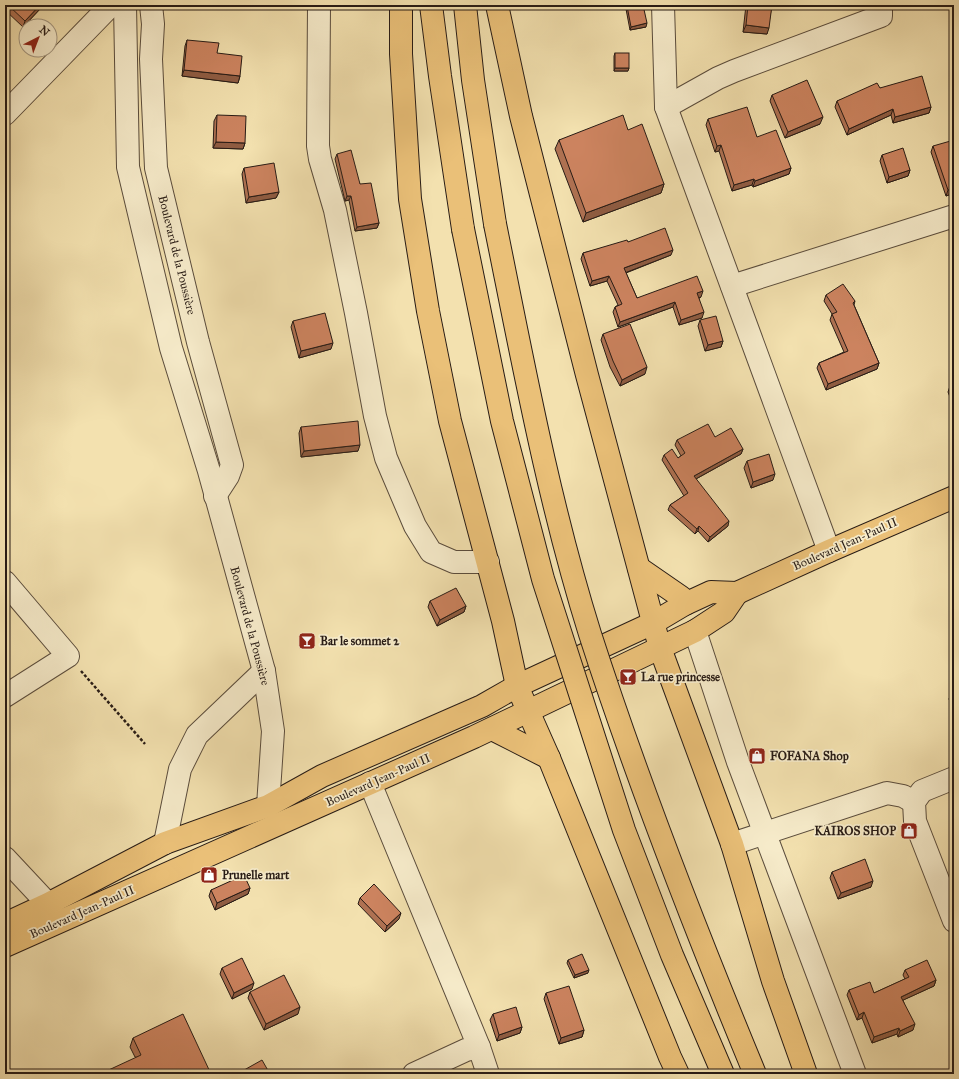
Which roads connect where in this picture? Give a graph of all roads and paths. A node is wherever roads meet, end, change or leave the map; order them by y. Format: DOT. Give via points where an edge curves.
graph roads {
  1 [pos="111,5"];
  2 [pos="125,5"];
  3 [pos="151,5"];
  4 [pos="319,5"];
  5 [pos="401,5"];
  6 [pos="431,5"];
  7 [pos="465,5"];
  8 [pos="496,5"];
  9 [pos="663,5"];
  10 [pos="881,5"];
  11 [pos="666,107"];
  12 [pos="5,114"];
  13 [pos="954,216"];
  14 [pos="732,286"];
  15 [pos="215,496"];
  16 [pos="954,497"];
  17 [pos="828,551"];
  18 [pos="488,562"];
  19 [pos="639,568"];
  20 [pos="5,582"];
  21 [pos="737,593"];
  22 [pos="685,604"];
  23 [pos="654,623"];
  24 [pos="695,631"];
  25 [pos="660,648"];
  26 [pos="68,656"];
  27 [pos="264,671"];
  28 [pos="517,686"];
  29 [pos="5,696"];
  30 [pos="527,711"];
  31 [pos="492,729"];
  32 [pos="145,744"];
  33 [pos="549,758"];
  34 [pos="954,778"];
  35 [pos="370,783"];
  36 [pos="914,802"];
  37 [pos="268,806"];
  38 [pos="766,833"];
  39 [pos="165,843"];
  40 [pos="732,844"];
  41 [pos="5,858"];
  42 [pos="53,914"];
  43 [pos="954,921"];
  44 [pos="5,924"];
  45 [pos="5,946"];
  46 [pos="479,1047"];
  47 [pos="414,1074"];
  48 [pos="488,1074"];
  49 [pos="678,1074"];
  50 [pos="723,1074"];
  51 [pos="755,1074"];
  52 [pos="806,1074"];
  53 [pos="855,1074"];
  1 -- 12 [label="street"];
  2 -- 15 [label="street, Boulevard de la Poussière" via="128,167 171,348"];
  3 -- 15 [label="street, Boulevard de la Poussière" via="156,168 198,342 232,465"];
  4 -- 18 [label="street" via="318,146 335,210 375,416 386,458 415,526 431,552 454,562"];
  5 -- 18 [label="main road" via="401,54 410,199 428,311 450,421"];
  6 -- 50 [label="main road, bridge" via="463,229 502,422 545,587 624,830 672,955"];
  7 -- 51 [label="main road, bridge" via="495,224 531,404 560,526 590,633 654,820"];
  8 -- 19 [label="main road" via="524,131"];
  9 -- 11 [label="street"];
  10 -- 11 [label="street" via="881,16 734,71"];
  11 -- 14 [label="street"];
  13 -- 14 [label="street"];
  14 -- 17 [label="street"];
  15 -- 27 [label="street, Boulevard de la Poussière"];
  16 -- 17 [label="main road, Boulevard Jean-Paul II"];
  17 -- 21 [label="main road, Boulevard Jean-Paul II"];
  18 -- 28 [label="main road"];
  19 -- 22 [label="main road" via="681,598"];
  19 -- 23 [label="main road"];
  20 -- 26 [label="street"];
  21 -- 22 [label="main road, Boulevard Jean-Paul II" via="711,592"];
  21 -- 24 [label="main road, Boulevard Jean-Paul II" via="724,612"];
  22 -- 23 [label="main road, Boulevard Jean-Paul II"];
  23 -- 25 [label="main road"];
  23 -- 28 [label="main road, Boulevard Jean-Paul II"];
  24 -- 25 [label="main road, Boulevard Jean-Paul II"];
  24 -- 38 [label="street" via="738,762"];
  25 -- 30 [label="main road, Boulevard Jean-Paul II"];
  25 -- 40 [label="main road"];
  26 -- 29 [label="street"];
  26 -- 32 [label="path"];
  27 -- 37 [label="street, Boulevard de la Poussière" via="273,731"];
  27 -- 39 [label="street" via="197,735 180,769"];
  28 -- 30 [label="main road"];
  28 -- 37 [label="main road, Boulevard Jean-Paul II" via="482,706 322,776"];
  30 -- 31 [label="main road, Boulevard Jean-Paul II"];
  30 -- 33 [label="main road"];
  31 -- 33 [label="main road"];
  31 -- 35 [label="main road, Boulevard Jean-Paul II"];
  33 -- 49 [label="main road"];
  34 -- 36 [label="street" via="922,791"];
  35 -- 42 [label="main road, Boulevard Jean-Paul II" via="304,814"];
  35 -- 46 [label="street"];
  36 -- 38 [label="street" via="903,796 887,793"];
  36 -- 43 [label="street" via="915,821"];
  37 -- 39 [label="main road, Boulevard Jean-Paul II"];
  38 -- 40 [label="street"];
  38 -- 53 [label="street"];
  39 -- 42 [label="main road, Boulevard Jean-Paul II"];
  40 -- 52 [label="main road"];
  41 -- 42 [label="street"];
  42 -- 44 [label="main road, Boulevard Jean-Paul II"];
  42 -- 45 [label="main road, Boulevard Jean-Paul II"];
  46 -- 47 [label="street" via="466,1050"];
  46 -- 48 [label="street"];
}
